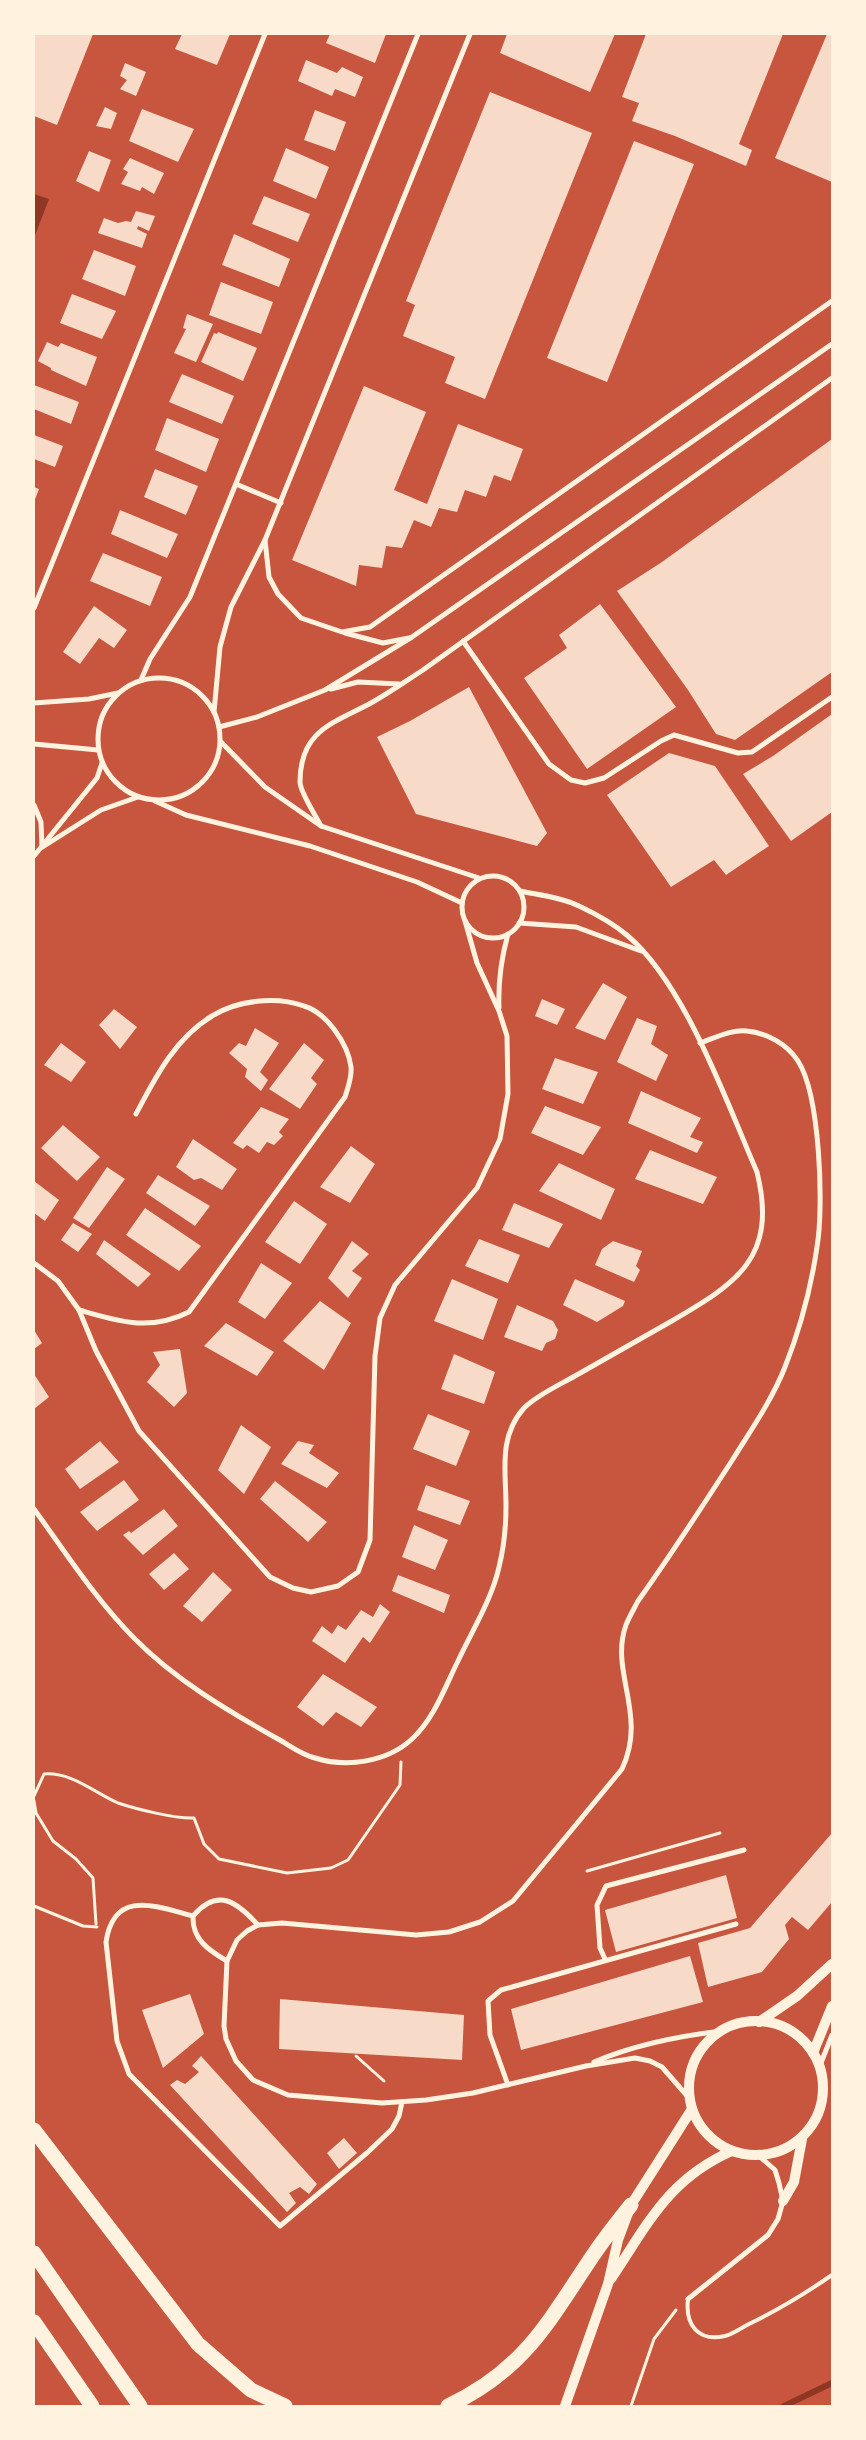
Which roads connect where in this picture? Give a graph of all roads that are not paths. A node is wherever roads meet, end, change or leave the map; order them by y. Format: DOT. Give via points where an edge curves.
graph roads {
  1 [pos="265,34"];
  2 [pos="418,34"];
  3 [pos="470,34"];
  4 [pos="832,302"];
  5 [pos="832,344"];
  6 [pos="832,378"];
  7 [pos="236,484"];
  8 [pos="280,503"];
  9 [pos="266,540"];
  10 [pos="34,608"];
  11 [pos="342,632"];
  12 [pos="412,637"];
  13 [pos="463,641"];
  14 [pos="141,680"];
  15 [pos="400,684"];
  16 [pos="325,690"];
  17 [pos="118,693"];
  18 [pos="832,697"];
  19 [pos="34,703"];
  20 [pos="214,712"];
  21 [pos="219,726"];
  22 [pos="220,742"];
  23 [pos="34,744"];
  24 [pos="98,750"];
  25 [pos="102,763"];
  26 [pos="138,797"];
  27 [pos="154,800"];
  28 [pos="34,805"];
  29 [pos="321,826"];
  30 [pos="42,847"];
  31 [pos="34,856"];
  32 [pos="480,878"];
  33 [pos="520,891"];
  34 [pos="462,903"];
  35 [pos="465,921"];
  36 [pos="519,923"];
  37 [pos="508,934"];
  38 [pos="642,951"];
  39 [pos="499,1011"];
  40 [pos="700,1043"];
  41 [pos="136,1114"];
  42 [pos="34,1263"];
  43 [pos="78,1310"];
  44 [pos="34,1509"];
  45 [pos="744,1850"];
  46 [pos="193,1916"];
  47 [pos="736,1924"];
  48 [pos="258,1925"];
  49 [pos="605,1959"];
  50 [pos="227,1961"];
  51 [pos="832,1964"];
  52 [pos="832,2006"];
  53 [pos="759,2022"];
  54 [pos="722,2031"];
  55 [pos="832,2035"];
  56 [pos="813,2054"];
  57 [pos="586,2066"];
  58 [pos="819,2068"];
  59 [pos="508,2085"];
  60 [pos="689,2098"];
  61 [pos="402,2102"];
  62 [pos="692,2109"];
  63 [pos="34,2130"];
  64 [pos="802,2139"];
  65 [pos="732,2151"];
  66 [pos="758,2155"];
  67 [pos="783,2201"];
  68 [pos="631,2205"];
  69 [pos="34,2253"];
  70 [pos="832,2275"];
  71 [pos="608,2284"];
  72 [pos="688,2299"];
  73 [pos="34,2322"];
  74 [pos="92,2406"];
  75 [pos="140,2406"];
  76 [pos="285,2406"];
  77 [pos="448,2406"];
  78 [pos="565,2406"];
  1 -- 10 [label="street"];
  2 -- 7 [label="street"];
  3 -- 8 [label="street"];
  4 -- 11 [label="street" via="370,627"];
  5 -- 12 [label="street"];
  6 -- 13 [label="street"];
  7 -- 8 [label="street"];
  7 -- 14 [label="street" via="190,597 150,658"];
  8 -- 9 [label="street"];
  9 -- 11 [label="street" via="268,570 278,594 301,618"];
  9 -- 20 [label="street" via="231,607 220,647"];
  11 -- 12 [label="street" via="383,642"];
  12 -- 16 [label="street"];
  13 -- 15 [label="street"];
  13 -- 18 [label="street" via="549,764 571,780 585,783 604,778 674,735 738,753 752,752"];
  14 -- 17 [label="street"];
  14 -- 20 [label="street" via="175,680 191,687 205,698"];
  15 -- 16 [label="street" via="358,682"];
  15 -- 29 [label="street" via="319,731 305,754 300,783"];
  16 -- 21 [label="street" via="257,717"];
  17 -- 19 [label="street" via="89,699"];
  17 -- 24 [label="street" via="105,710 98,729"];
  20 -- 21 [label="street"];
  21 -- 22 [label="street"];
  22 -- 27 [label="street" via="216,761 207,778 192,791 174,799"];
  22 -- 29 [label="street" via="265,787"];
  23 -- 24 [label="street"];
  24 -- 25 [label="street"];
  25 -- 26 [label="street" via="116,784"];
  25 -- 30 [label="street" via="97,778"];
  26 -- 27 [label="street"];
  26 -- 30 [label="street" via="101,810"];
  27 -- 34 [label="street" via="186,815 310,846 417,882"];
  28 -- 30 [label="street" via="41,822"];
  29 -- 32 [label="street"];
  30 -- 31 [label="street"];
  32 -- 33 [label="street" via="498,876"];
  32 -- 34 [label="street" via="471,884"];
  33 -- 36 [label="street" via="524,907"];
  33 -- 38 [label="street" via="577,904 628,936"];
  34 -- 35 [label="street"];
  35 -- 37 [label="street" via="476,934 484,937"];
  35 -- 39 [label="street" via="477,963"];
  36 -- 37 [label="street"];
  36 -- 38 [label="street" via="576,927"];
  37 -- 39 [label="street" via="498,984"];
  38 -- 40 [label="street" via="670,987"];
  39 -- 43 [label="street" via="507,1036 508,1094 500,1139 477,1188 395,1285 380,1318 375,1356 370,1540 358,1572 338,1586 311,1592 270,1577 139,1431"];
  40 -- 44 [label="street" via="757,1172 763,1194 764,1221 756,1247 735,1281 553,1388 525,1408 511,1429 504,1455 505,1538 498,1570 430,1718 413,1738 396,1750 376,1759 357,1761 313,1758 258,1728 168,1669 106,1608"];
  40 -- 48 [label="street" via="746,1031 766,1035 785,1045 798,1061 807,1080 816,1136 820,1208 818,1245 798,1328 766,1406 638,1601 625,1626 622,1660 630,1701 632,1738 622,1768 512,1901 480,1922 449,1932 416,1935 282,1923"];
  41 -- 43 [label="street" via="159,1071 186,1036 212,1015 240,1004 260,1001 306,1006 327,1020 343,1044 351,1066 351,1080 345,1097 188,1312 169,1322 123,1322"];
  42 -- 43 [label="street" via="58,1281"];
  45 -- 49 [label="street" via="606,1886 597,1905 600,1948"];
  46 -- 48 [label="street" via="208,1902 226,1900 235,1903"];
  46 -- 50 [label="street" via="197,1937 210,1951"];
  46 -- 61 [label="street" via="147,1904 134,1905 113,1918 106,1942 117,2041 129,2074 280,2226 392,2129"];
  47 -- 49 [label="street"];
  48 -- 50 [label="street" via="237,1940"];
  49 -- 59 [label="street" via="501,1990 488,2000 490,2035"];
  50 -- 61 [label="street" via="226,2039 236,2061 253,2080 288,2095"];
  51 -- 53 [label="main road" via="797,1996"];
  52 -- 56 [label="main road"];
  53 -- 54 [label="main road" via="740,2024"];
  53 -- 56 [label="main road" via="790,2031"];
  54 -- 57 [label="street" via="685,2035 614,2054"];
  54 -- 60 [label="main road" via="702,2048 696,2060 691,2072"];
  55 -- 58 [label="street"];
  56 -- 58 [label="main road"];
  57 -- 59 [label="street"];
  57 -- 60 [label="street" via="635,2058 650,2061 662,2067"];
  58 -- 64 [label="main road" via="822,2099 817,2115"];
  59 -- 61 [label="street" via="450,2097"];
  60 -- 62 [label="main road"];
  62 -- 65 [label="main road" via="704,2130"];
  62 -- 68 [label="main road"];
  63 -- 76 [label="highway" via="198,2344 251,2390"];
  64 -- 66 [label="main road" via="784,2149"];
  64 -- 67 [label="main road" via="794,2182"];
  65 -- 66 [label="main road"];
  65 -- 71 [label="main road" via="698,2168 673,2190"];
  66 -- 67 [label="street" via="775,2170"];
  67 -- 72 [label="street" via="778,2219 768,2235"];
  68 -- 71 [label="main road" via="618,2240"];
  68 -- 77 [label="highway" via="596,2251 548,2325 528,2348 498,2377 474,2394"];
  69 -- 75 [label="highway"];
  70 -- 72 [label="lane" via="770,2314 727,2336 701,2336 691,2327 686,2312"];
  71 -- 78 [label="main road"];
  73 -- 74 [label="highway"];
}
